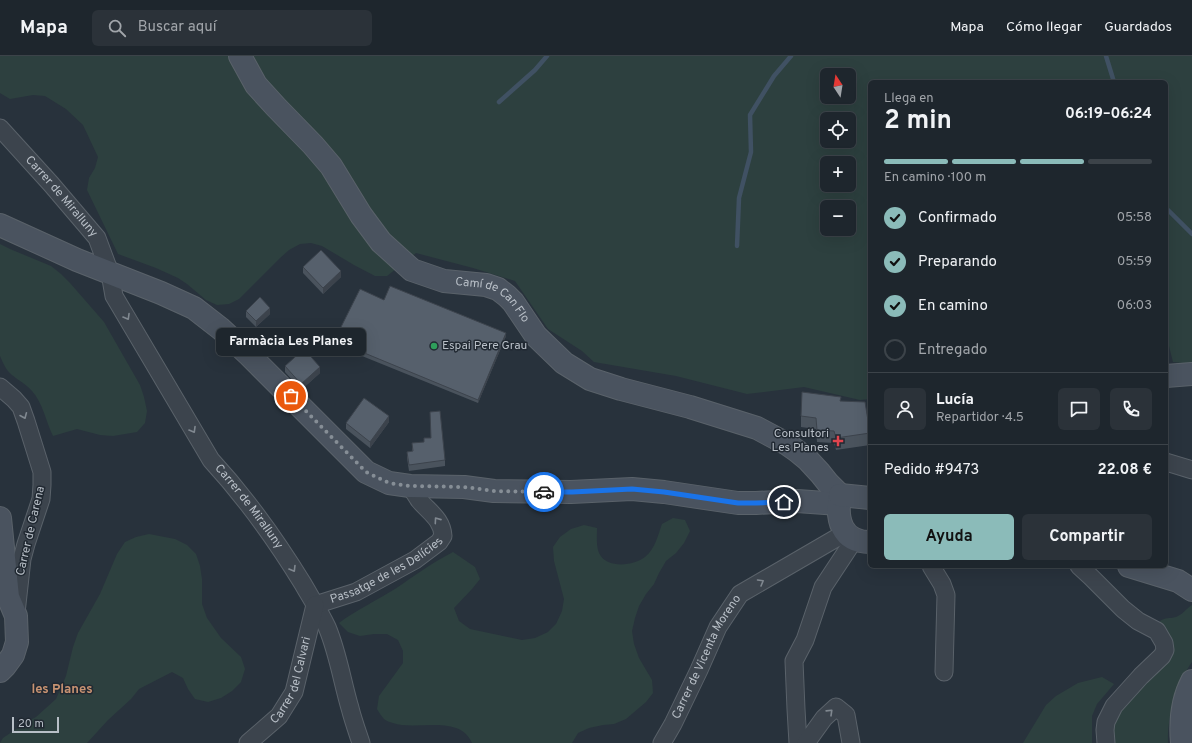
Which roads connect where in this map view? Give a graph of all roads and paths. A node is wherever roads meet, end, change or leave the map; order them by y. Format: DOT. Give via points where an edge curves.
graph roads {
  1 [pos="240,56"];
  2 [pos="0,128"];
  3 [pos="0,225"];
  4 [pos="111,277"];
  5 [pos="1192,374"];
  6 [pos="1168,376"];
  7 [pos="0,387"];
  8 [pos="1168,463"];
  9 [pos="1192,470"];
  10 [pos="410,486"];
  11 [pos="868,498"];
  12 [pos="839,499"];
  13 [pos="0,518"];
  14 [pos="857,538"];
  15 [pos="932,568"];
  16 [pos="1081,568"];
  17 [pos="1136,568"];
  18 [pos="1187,583"];
  19 [pos="315,605"];
  20 [pos="16,616"];
  21 [pos="0,671"];
  22 [pos="944,672"];
  23 [pos="1192,681"];
  24 [pos="248,743"];
  25 [pos="361,743"];
  26 [pos="662,743"];
  27 [pos="798,743"];
  28 [pos="806,743"];
  29 [pos="851,743"];
  30 [pos="1106,743"];
  31 [pos="1182,743"];
  1 -- 12 [label="street, Camí de Can Flo" via="256,85 331,166 381,242 412,270 444,281 486,285 498,289 513,302 536,336 564,363 590,379 757,428 798,451 820,473"];
  2 -- 4 [label="street, Carrer de Miralluny" via="97,238"];
  3 -- 4 [label="street"];
  4 -- 10 [label="street" via="161,293 194,308 249,355 366,472 389,483"];
  4 -- 19 [label="street, Carrer de Miralluny, one-way" via="114,296 211,460 260,519"];
  5 -- 6 [label="street"];
  7 -- 20 [label="street, Carrer de Carena, one-way" via="20,407 42,472 41,499 22,559"];
  8 -- 9 [label="street"];
  10 -- 12 [label="street" via="564,492 632,489 738,503"];
  19 -- 10 [label="street, Passatge de les Delícies, one-way" via="356,592 415,560 439,542 443,536 443,528"];
  11 -- 12 [label="street"];
  12 -- 14 [label="street" via="841,525"];
  13 -- 20 [label="street" via="8,598"];
  26 -- 14 [label="street, Carrer de Vicenta Moreno, one-way" via="674,724 718,627 740,594"];
  14 -- 27 [label="street" via="823,587 805,640 794,661"];
  15 -- 22 [label="street" via="946,595"];
  16 -- 30 [label="street" via="1122,609 1157,631 1165,650 1112,710 1106,722"];
  17 -- 18 [label="street"];
  19 -- 24 [label="street, Carrer del Calvari" via="294,692 279,716"];
  19 -- 25 [label="street, Carrer de Miralluny" via="337,657"];
  20 -- 21 [label="street" via="17,642 13,655"];
  23 -- 31 [label="street" via="1182,709"];
  28 -- 29 [label="street, one-way" via="824,718 836,707 846,715"];
}
